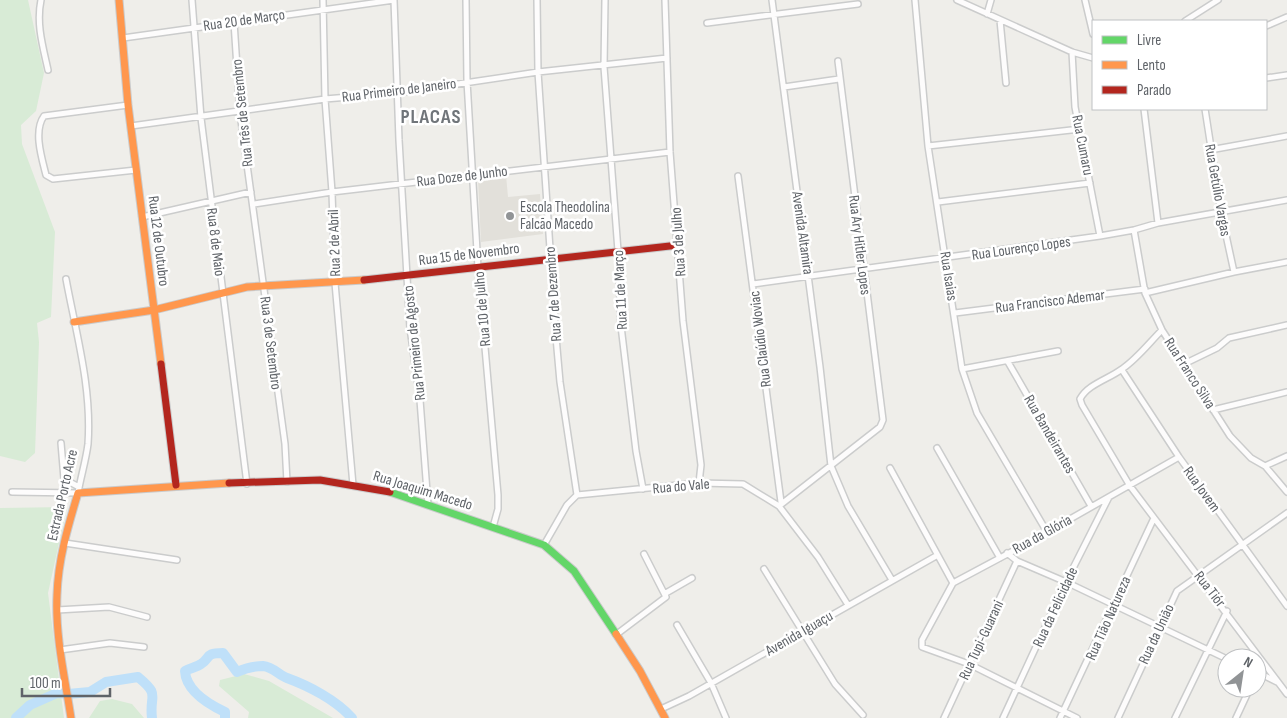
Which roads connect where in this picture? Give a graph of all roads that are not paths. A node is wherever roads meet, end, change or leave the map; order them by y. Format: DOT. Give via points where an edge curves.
graph roads {
  1 [pos="41,0"];
  2 [pos="119,0"];
  3 [pos="192,0"];
  4 [pos="322,0"];
  5 [pos="394,0"];
  6 [pos="466,0"];
  7 [pos="536,0"];
  8 [pos="605,0"];
  9 [pos="665,0"];
  10 [pos="772,0"];
  11 [pos="915,0"];
  12 [pos="957,0"];
  13 [pos="991,0"];
  14 [pos="1085,0"];
  15 [pos="1218,0"];
  16 [pos="858,4"];
  17 [pos="323,9"];
  18 [pos="987,14"];
  19 [pos="774,15"];
  20 [pos="1287,17"];
  21 [pos="1192,19"];
  22 [pos="1000,20"];
  23 [pos="234,22"];
  24 [pos="707,23"];
  25 [pos="1267,26"];
  26 [pos="194,27"];
  27 [pos="1092,30"];
  28 [pos="123,38"];
  29 [pos="1072,52"];
  30 [pos="667,58"];
  31 [pos="1092,58"];
  32 [pos="838,61"];
  33 [pos="604,67"];
  34 [pos="48,70"];
  35 [pos="538,72"];
  36 [pos="1287,75"];
  37 [pos="1267,78"];
  38 [pos="839,79"];
  39 [pos="466,82"];
  40 [pos="1006,83"];
  41 [pos="784,88"];
  42 [pos="397,93"];
  43 [pos="325,99"];
  44 [pos="128,105"];
  45 [pos="1144,110"];
  46 [pos="1205,110"];
  47 [pos="240,113"];
  48 [pos="201,118"];
  49 [pos="131,126"];
  50 [pos="1080,129"];
  51 [pos="1287,136"];
  52 [pos="928,146"];
  53 [pos="1210,150"];
  54 [pos="670,152"];
  55 [pos="610,157"];
  56 [pos="544,166"];
  57 [pos="136,170"];
  58 [pos="474,174"];
  59 [pos="738,176"];
  60 [pos="1090,183"];
  61 [pos="402,184"];
  62 [pos="251,192"];
  63 [pos="332,192"];
  64 [pos="1287,200"];
  65 [pos="211,201"];
  66 [pos="938,202"];
  67 [pos="254,204"];
  68 [pos="1221,212"];
  69 [pos="142,217"];
  70 [pos="1158,223"];
  71 [pos="1134,230"];
  72 [pos="1100,236"];
  73 [pos="678,245"];
  74 [pos="618,252"];
  75 [pos="550,258"];
  76 [pos="946,258"];
  77 [pos="1287,262"];
  78 [pos="478,268"];
  79 [pos="863,270"];
  80 [pos="1234,272"];
  81 [pos="809,275"];
  82 [pos="407,276"];
  83 [pos="66,279"];
  84 [pos="335,283"];
  85 [pos="753,284"];
  86 [pos="263,286"];
  87 [pos="1145,291"];
  88 [pos="222,293"];
  89 [pos="154,310"];
  90 [pos="955,313"];
  91 [pos="74,322"];
  92 [pos="1287,325"];
  93 [pos="1162,330"];
  94 [pos="1058,351"];
  95 [pos="1008,362"];
  96 [pos="1184,364"];
  97 [pos="962,369"];
  98 [pos="1122,370"];
  99 [pos="1287,392"];
  100 [pos="1213,410"];
  101 [pos="61,444"];
  102 [pos="938,448"];
  103 [pos="1287,456"];
  104 [pos="1179,457"];
  105 [pos="831,466"];
  106 [pos="1265,466"];
  107 [pos="890,468"];
  108 [pos="287,482"];
  109 [pos="699,483"];
  110 [pos="247,484"];
  111 [pos="176,485"];
  112 [pos="353,485"];
  113 [pos="1130,486"];
  114 [pos="643,489"];
  115 [pos="78,490"];
  116 [pos="12,492"];
  117 [pos="1287,492"];
  118 [pos="577,495"];
  119 [pos="1109,497"];
  120 [pos="780,504"];
  121 [pos="428,505"];
  122 [pos="1091,506"];
  123 [pos="1286,514"];
  124 [pos="1154,518"];
  125 [pos="493,527"];
  126 [pos="1046,532"];
  127 [pos="64,543"];
  128 [pos="544,546"];
  129 [pos="1243,546"];
  130 [pos="1006,553"];
  131 [pos="644,554"];
  132 [pos="936,556"];
  133 [pos="1000,558"];
  134 [pos="177,560"];
  135 [pos="1017,561"];
  136 [pos="764,569"];
  137 [pos="1199,575"];
  138 [pos="692,578"];
  139 [pos="892,580"];
  140 [pos="1066,582"];
  141 [pos="953,583"];
  142 [pos="666,595"];
  143 [pos="848,605"];
  144 [pos="1112,605"];
  145 [pos="1287,606"];
  146 [pos="57,610"];
  147 [pos="1227,611"];
  148 [pos="147,616"];
  149 [pos="677,626"];
  150 [pos="1160,628"];
  151 [pos="804,631"];
  152 [pos="617,634"];
  153 [pos="144,647"];
  154 [pos="60,650"];
  155 [pos="1208,650"];
  156 [pos="1217,654"];
  157 [pos="969,664"];
  158 [pos="1267,677"];
  159 [pos="1278,682"];
  160 [pos="711,683"];
  161 [pos="1017,690"];
  162 [pos="1287,694"];
  163 [pos="1245,698"];
  164 [pos="661,709"];
  165 [pos="1064,712"];
  166 [pos="863,715"];
  167 [pos="71,718"];
  168 [pos="665,718"];
  169 [pos="726,718"];
  170 [pos="944,718"];
  171 [pos="1003,718"];
  172 [pos="1060,718"];
  173 [pos="1077,718"];
  174 [pos="1118,718"];
  175 [pos="1175,718"];
  176 [pos="1236,718"];
  1 -- 34 [label="street" via="40,35"];
  2 -- 28 [label="street, Rua 12 de Outubro"];
  3 -- 26 [label="street, Rua 8 de Maio"];
  4 -- 17 [label="street, Rua 2 de Abril"];
  5 -- 17 [label="street, Rua 20 de Março"];
  5 -- 42 [label="street, Rua Primeiro de Agosto"];
  6 -- 39 [label="street, Rua 10 de Julho"];
  7 -- 35 [label="street, Rua 7 de Dezembro"];
  8 -- 33 [label="street, Rua 11 de Março"];
  9 -- 30 [label="street, Rua 3 de Julho"];
  10 -- 19 [label="street, Avenida Altamira"];
  11 -- 52 [label="street, Rua Isaias"];
  12 -- 18 [label="street"];
  13 -- 18 [label="street"];
  14 -- 27 [label="street"];
  15 -- 21 [label="street"];
  16 -- 19 [label="street"];
  17 -- 23 [label="street, Rua 20 de Março"];
  17 -- 43 [label="street, Rua 2 de Abril"];
  18 -- 22 [label="street"];
  19 -- 24 [label="street"];
  19 -- 41 [label="street, Avenida Altamira"];
  20 -- 25 [label="street"];
  22 -- 29 [label="street"];
  22 -- 40 [label="street"];
  23 -- 26 [label="street, Rua 20 de Março"];
  23 -- 47 [label="street, Rua Três de Setembro"];
  26 -- 28 [label="street, Rua 20 de Março"];
  26 -- 48 [label="street, Rua 8 de Maio"];
  28 -- 44 [label="street, Rua 12 de Outubro"];
  29 -- 31 [label="street"];
  29 -- 50 [label="street, Rua Cumaru" via="1075,107"];
  30 -- 33 [label="street, Rua Primeiro de Janeiro"];
  30 -- 54 [label="street, Rua 3 de Julho"];
  32 -- 38 [label="street, Rua Ary Hitler Lopes"];
  33 -- 35 [label="street, Rua Primeiro de Janeiro"];
  33 -- 55 [label="street, Rua 11 de Março"];
  35 -- 39 [label="street, Rua Primeiro de Janeiro"];
  35 -- 56 [label="street, Rua 7 de Dezembro"];
  36 -- 37 [label="street"];
  38 -- 41 [label="street"];
  38 -- 79 [label="street, Rua Ary Hitler Lopes"];
  39 -- 42 [label="street, Rua Primeiro de Janeiro"];
  39 -- 58 [label="street, Rua 10 de Julho"];
  41 -- 81 [label="street, Avenida Altamira"];
  42 -- 43 [label="street, Rua Primeiro de Janeiro"];
  42 -- 61 [label="street, Rua Primeiro de Agosto"];
  43 -- 47 [label="street, Rua Primeiro de Janeiro"];
  43 -- 63 [label="street, Rua 2 de Abril"];
  44 -- 49 [label="street, Rua 12 de Outubro"];
  44 -- 57 [label="street" via="44,116 40,122 41,153 49,178 62,180"];
  45 -- 70 [label="street"];
  46 -- 53 [label="street, Rua Getúlio Vargas"];
  47 -- 48 [label="street, Rua Primeiro de Janeiro"];
  47 -- 62 [label="street, Rua Três de Setembro"];
  48 -- 49 [label="street, Rua Primeiro de Janeiro"];
  48 -- 65 [label="street, Rua 8 de Maio"];
  49 -- 57 [label="street, Rua 12 de Outubro"];
  50 -- 52 [label="street"];
  50 -- 60 [label="street, Rua Cumaru"];
  51 -- 53 [label="street"];
  52 -- 66 [label="street, Rua Isaias"];
  53 -- 68 [label="street, Rua Getúlio Vargas"];
  54 -- 55 [label="street, Rua Doze de Junho"];
  54 -- 73 [label="street, Rua 3 de Julho"];
  55 -- 56 [label="street, Rua Doze de Junho"];
  55 -- 74 [label="street, Rua 11 de Março"];
  56 -- 58 [label="street, Rua Doze de Junho"];
  56 -- 75 [label="street, Rua 7 de Dezembro"];
  57 -- 69 [label="street, Rua 12 de Outubro"];
  58 -- 61 [label="street, Rua Doze de Junho"];
  58 -- 78 [label="street, Rua 10 de Julho"];
  59 -- 85 [label="street, Rua Claúdio Woviac"];
  60 -- 66 [label="street"];
  60 -- 72 [label="street, Rua Cumaru"];
  61 -- 63 [label="street, Rua Doze de Junho"];
  61 -- 82 [label="street, Rua Primeiro de Agosto"];
  62 -- 65 [label="street"];
  62 -- 67 [label="street, Rua Três de Setembro"];
  63 -- 67 [label="street, Rua Doze de Junho"];
  63 -- 84 [label="street, Rua 2 de Abril"];
  64 -- 68 [label="street, Rua Lourenço Lopes"];
  65 -- 69 [label="street"];
  65 -- 88 [label="street, Rua 8 de Maio"];
  66 -- 76 [label="street, Rua Isaias"];
  67 -- 86 [label="street, Rua 3 de Setembro"];
  68 -- 70 [label="street, Rua Lourenço Lopes"];
  68 -- 80 [label="street, Rua Getúlio Vargas"];
  69 -- 89 [label="street, Rua 12 de Outubro"];
  70 -- 71 [label="street, Rua Lourenço Lopes"];
  71 -- 72 [label="street, Rua Lourenço Lopes"];
  71 -- 87 [label="street, Rua Franco Silva"];
  72 -- 76 [label="street, Rua Lourenço Lopes"];
  73 -- 74 [label="street, Rua 15 de Novembro"];
  73 -- 109 [label="street, Rua 3 de Julho" via="683,321 701,465"];
  74 -- 75 [label="street, Rua 15 de Novembro"];
  74 -- 114 [label="street, Rua 11 de Março" via="624,354"];
  75 -- 78 [label="street, Rua 15 de Novembro"];
  75 -- 118 [label="street, Rua 7 de Dezembro" via="560,382"];
  76 -- 79 [label="street, Rua Lourenço Lopes"];
  76 -- 90 [label="street, Rua Isaias"];
  77 -- 80 [label="street, Rua Francisco Ademar"];
  78 -- 82 [label="street, Rua 15 de Novembro"];
  78 -- 125 [label="street, Rua 10 de Julho" via="498,494"];
  79 -- 81 [label="street, Rua Lourenço Lopes"];
  79 -- 105 [label="street, Rua Ary Hitler Lopes" via="883,416 880,427"];
  80 -- 87 [label="street, Rua Francisco Ademar"];
  81 -- 85 [label="street, Rua Lourenço Lopes"];
  81 -- 105 [label="street, Avenida Altamira"];
  82 -- 84 [label="street, Rua 15 de Novembro"];
  82 -- 121 [label="street, Rua Primeiro de Agosto"];
  83 -- 91 [label="street, Estrada Porto Acre"];
  84 -- 86 [label="street, Rua 15 de Novembro"];
  84 -- 112 [label="street, Rua 2 de Abril"];
  85 -- 120 [label="street, Rua Claúdio Woviac"];
  86 -- 88 [label="street, Rua 15 de Novembro"];
  86 -- 108 [label="street, Rua 3 de Setembro" via="285,444"];
  87 -- 90 [label="street, Rua Francisco Ademar"];
  87 -- 93 [label="street, Rua Franco Silva"];
  88 -- 89 [label="street, Rua 15 de Novembro"];
  88 -- 110 [label="street, Rua 8 de Maio"];
  89 -- 91 [label="street, Rua 15 de Novembro"];
  89 -- 111 [label="street, Rua 12 de Outubro"];
  90 -- 97 [label="street, Rua Isaias"];
  91 -- 115 [label="street, Estrada Porto Acre" via="89,421 85,462"];
  92 -- 96 [label="street" via="1229,338 1217,348"];
  93 -- 96 [label="street, Rua Franco Silva"];
  93 -- 98 [label="street"];
  94 -- 95 [label="street"];
  95 -- 97 [label="street"];
  95 -- 122 [label="street, Rua Bandeirantes"];
  96 -- 100 [label="street, Rua Franco Silva"];
  97 -- 126 [label="street, Rua Isaias" via="977,412"];
  98 -- 104 [label="street, Rua Jovem"];
  98 -- 113 [label="street, Rua Tiór" via="1098,382 1080,399"];
  99 -- 100 [label="street"];
  100 -- 106 [label="street, Rua Franco Silva" via="1230,436 1251,458"];
  101 -- 115 [label="street" via="64,479"];
  102 -- 133 [label="street"];
  103 -- 106 [label="street"];
  104 -- 113 [label="street, Rua da Glória"];
  104 -- 129 [label="street, Rua Jovem"];
  105 -- 120 [label="street"];
  105 -- 139 [label="street, Avenida Altamira" via="848,506"];
  106 -- 117 [label="street, Rua Franco Silva"];
  107 -- 132 [label="street"];
  108 -- 110 [label="street, Rua Joaquim Macedo"];
  108 -- 112 [label="street, Rua Joaquim Macedo" via="320,480"];
  109 -- 114 [label="street, Rua do Vale"];
  109 -- 120 [label="street, Rua do Vale" via="743,484"];
  110 -- 111 [label="street, Rua Joaquim Macedo"];
  111 -- 115 [label="street, Rua Joaquim Macedo"];
  112 -- 121 [label="street, Rua Joaquim Macedo" via="390,492"];
  113 -- 119 [label="street, Rua da Glória"];
  113 -- 124 [label="street, Rua Tiór"];
  114 -- 118 [label="street, Rua do Vale"];
  115 -- 116 [label="street"];
  115 -- 127 [label="street, Estrada Porto Acre"];
  118 -- 128 [label="street" via="567,505"];
  119 -- 122 [label="street, Rua da Glória"];
  119 -- 140 [label="street, Rua da Felicidade"];
  120 -- 143 [label="street"];
  121 -- 125 [label="street, Rua Joaquim Macedo"];
  122 -- 126 [label="street, Rua da Glória"];
  123 -- 129 [label="street, Rua da União"];
  124 -- 137 [label="street, Rua Tiór"];
  124 -- 144 [label="street, Rua Tião Natureza"];
  125 -- 128 [label="street, Rua Joaquim Macedo"];
  126 -- 130 [label="street, Rua da Glória"];
  127 -- 134 [label="street"];
  127 -- 146 [label="street, Estrada Porto Acre"];
  128 -- 152 [label="street, Rua Joaquim Macedo" via="574,571"];
  129 -- 137 [label="street, Rua da União"];
  129 -- 145 [label="street, Rua Jovem"];
  130 -- 133 [label="street, Rua da Glória"];
  130 -- 135 [label="street"];
  131 -- 142 [label="street"];
  132 -- 139 [label="street, Avenida Iguaçu"];
  132 -- 141 [label="street"];
  133 -- 141 [label="street, Rua da Glória"];
  135 -- 140 [label="street"];
  135 -- 157 [label="street, Rua Tupi-Guarani"];
  136 -- 151 [label="street"];
  137 -- 147 [label="street, Rua Tiór"];
  137 -- 150 [label="street, Rua da União" via="1177,591"];
  138 -- 142 [label="street"];
  139 -- 143 [label="street, Avenida Iguaçu"];
  140 -- 144 [label="street"];
  140 -- 161 [label="street, Rua da Felicidade"];
  141 -- 157 [label="street" via="921,644"];
  142 -- 152 [label="street"];
  143 -- 151 [label="street, Avenida Iguaçu"];
  144 -- 150 [label="street"];
  144 -- 165 [label="street, Rua Tião Natureza"];
  146 -- 148 [label="street" via="109,607"];
  146 -- 154 [label="street, Estrada Porto Acre"];
  147 -- 155 [label="street"];
  147 -- 159 [label="street, Rua Tiór"];
  149 -- 160 [label="street"];
  150 -- 155 [label="street"];
  150 -- 174 [label="street, Rua da União"];
  151 -- 160 [label="street, Avenida Iguaçu"];
  151 -- 166 [label="street" via="835,684"];
  152 -- 164 [label="street, Rua Joaquim Macedo"];
  153 -- 154 [label="street" via="110,643"];
  154 -- 167 [label="street, Estrada Porto Acre"];
  155 -- 156 [label="street"];
  155 -- 175 [label="street"];
  157 -- 161 [label="street"];
  157 -- 170 [label="street, Rua Tupi-Guarani"];
  158 -- 159 [label="street"];
  159 -- 162 [label="street, Rua Tiór"];
  160 -- 164 [label="street, Avenida Iguaçu"];
  160 -- 169 [label="street"];
  161 -- 165 [label="street"];
  161 -- 171 [label="street, Rua da Felicidade"];
  163 -- 176 [label="street"];
  164 -- 168 [label="street, Rua Joaquim Macedo"];
  165 -- 172 [label="street, Rua Tião Natureza"];
  165 -- 173 [label="street"];
}
